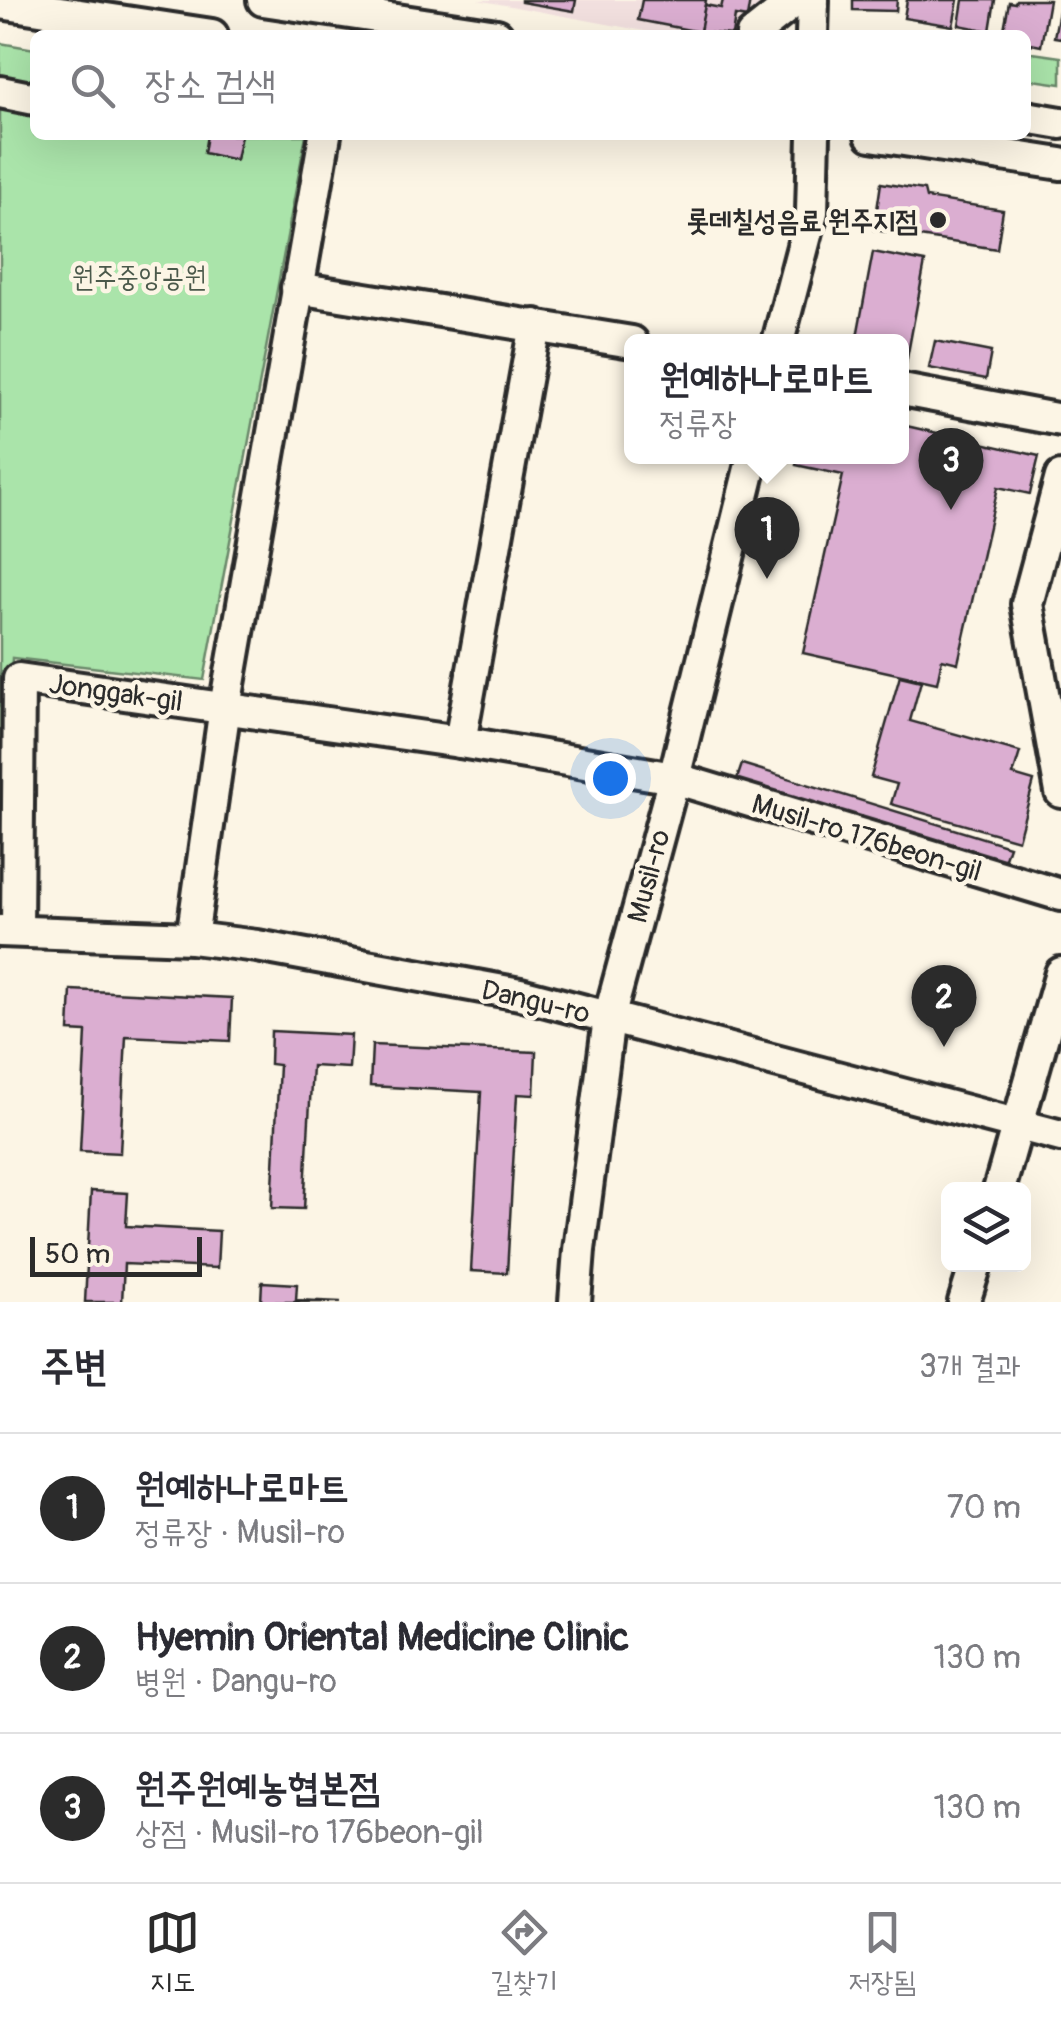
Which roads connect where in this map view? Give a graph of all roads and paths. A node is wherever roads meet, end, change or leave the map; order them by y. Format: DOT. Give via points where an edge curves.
graph roads {
  1 [pos="263,0"];
  2 [pos="796,0"];
  3 [pos="812,0"];
  4 [pos="0,3"];
  5 [pos="78,26"];
  6 [pos="138,30"];
  7 [pos="464,30"];
  8 [pos="758,30"];
  9 [pos="812,30"];
  10 [pos="0,92"];
  11 [pos="30,99"];
  12 [pos="1031,118"];
  13 [pos="1061,122"];
  14 [pos="324,140"];
  15 [pos="814,140"];
  16 [pos="904,140"];
  17 [pos="1061,164"];
  18 [pos="297,288"];
  19 [pos="535,325"];
  20 [pos="780,334"];
  21 [pos="624,341"];
  22 [pos="909,391"];
  23 [pos="1061,420"];
  24 [pos="752,464"];
  25 [pos="1061,477"];
  26 [pos="1051,681"];
  27 [pos="226,707"];
  28 [pos="460,742"];
  29 [pos="674,778"];
  30 [pos="1061,792"];
  31 [pos="1061,895"];
  32 [pos="8,931"];
  33 [pos="192,938"];
  34 [pos="1061,973"];
  35 [pos="610,1018"];
  36 [pos="1019,1123"];
  37 [pos="1061,1136"];
  38 [pos="1001,1182"];
  39 [pos="973,1272"];
  40 [pos="575,1302"];
  41 [pos="964,1302"];
  1 -- 7 [label="street"];
  2 -- 8 [label="street"];
  3 -- 9 [label="street"];
  4 -- 5 [label="street"];
  5 -- 6 [label="street"];
  10 -- 11 [label="street"];
  12 -- 13 [label="street"];
  14 -- 18 [label="street"];
  15 -- 20 [label="street" via="812,212"];
  16 -- 17 [label="street"];
  18 -- 19 [label="street"];
  18 -- 27 [label="street"];
  19 -- 21 [label="street"];
  19 -- 28 [label="street"];
  22 -- 23 [label="street"];
  24 -- 29 [label="street, Musil-ro"];
  25 -- 26 [label="street" via="1027,604"];
  26 -- 30 [label="street"];
  27 -- 28 [label="street, Jonggak-gil"];
  27 -- 32 [label="street, Jonggak-gil" via="19,678"];
  27 -- 33 [label="street"];
  28 -- 29 [label="street, Jonggak-gil"];
  29 -- 31 [label="street, Musil-ro 176beon-gil"];
  29 -- 35 [label="street, Musil-ro"];
  32 -- 33 [label="street, Dangu-ro"];
  33 -- 35 [label="street, Dangu-ro" via="520,994"];
  34 -- 36 [label="street"];
  35 -- 36 [label="street, Dangu-ro"];
  35 -- 40 [label="street, Musil-ro"];
  36 -- 37 [label="street, Dangu-ro"];
  36 -- 38 [label="street"];
  39 -- 41 [label="street"];
}
